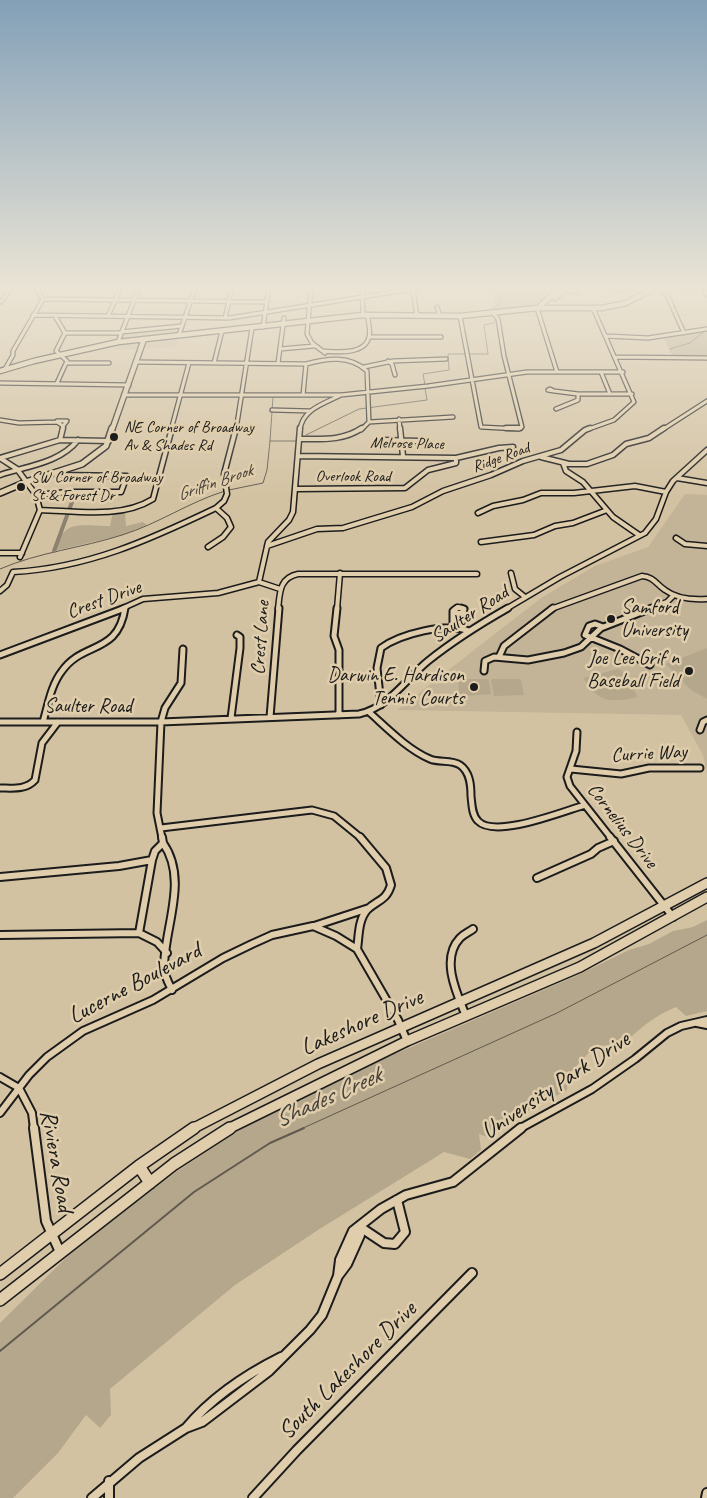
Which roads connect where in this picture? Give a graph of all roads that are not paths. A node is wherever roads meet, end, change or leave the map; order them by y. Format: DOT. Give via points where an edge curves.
graph roads {
  1 [pos="9,358"];
  2 [pos="47,358"];
  3 [pos="65,358"];
  4 [pos="137,358"];
  5 [pos="215,358"];
  6 [pos="248,358"];
  7 [pos="279,358"];
  8 [pos="325,358"];
  9 [pos="340,358"];
  10 [pos="340,358"];
  11 [pos="469,358"];
  12 [pos="506,358"];
  13 [pos="553,358"];
  14 [pos="616,358"];
  15 [pos="321,359"];
  16 [pos="446,359"];
  17 [pos="344,360"];
  18 [pos="136,362"];
  19 [pos="189,362"];
  20 [pos="388,362"];
  21 [pos="67,363"];
  22 [pos="110,363"];
  23 [pos="214,363"];
  24 [pos="278,363"];
  25 [pos="247,364"];
  26 [pos="306,364"];
  27 [pos="364,367"];
  28 [pos="2,370"];
  29 [pos="557,372"];
  30 [pos="601,372"];
  31 [pos="623,372"];
  32 [pos="509,374"];
  33 [pos="395,375"];
  34 [pos="473,380"];
  35 [pos="0,383"];
  36 [pos="57,383"];
  37 [pos="129,385"];
  38 [pos="554,391"];
  39 [pos="367,392"];
  40 [pos="125,394"];
  41 [pos="578,394"];
  42 [pos="610,394"];
  43 [pos="632,394"];
  44 [pos="180,395"];
  45 [pos="242,395"];
  46 [pos="303,395"];
  47 [pos="323,395"];
  48 [pos="341,395"];
  49 [pos="329,401"];
  50 [pos="707,401"];
  51 [pos="556,409"];
  52 [pos="272,410"];
  53 [pos="310,411"];
  54 [pos="453,417"];
  55 [pos="0,420"];
  56 [pos="399,420"];
  57 [pos="54,422"];
  58 [pos="369,422"];
  59 [pos="63,426"];
  60 [pos="300,439"];
  61 [pos="60,440"];
  62 [pos="78,440"];
  63 [pos="109,440"];
  64 [pos="384,440"];
  65 [pos="401,440"];
  66 [pos="418,441"];
  67 [pos="513,447"];
  68 [pos="707,450"];
  69 [pos="552,453"];
  70 [pos="299,456"];
  71 [pos="403,456"];
  72 [pos="540,457"];
  73 [pos="0,458"];
  74 [pos="456,458"];
  75 [pos="552,460"];
  76 [pos="562,463"];
  77 [pos="70,468"];
  78 [pos="17,469"];
  79 [pos="56,473"];
  80 [pos="0,475"];
  81 [pos="73,475"];
  82 [pos="677,478"];
  83 [pos="26,482"];
  84 [pos="707,483"];
  85 [pos="296,489"];
  86 [pos="592,492"];
  87 [pos="666,492"];
  88 [pos="0,493"];
  89 [pos="36,494"];
  90 [pos="216,508"];
  91 [pos="40,510"];
  92 [pos="607,510"];
  93 [pos="478,513"];
  94 [pos="639,535"];
  95 [pos="676,538"];
  96 [pos="481,542"];
  97 [pos="267,546"];
  98 [pos="707,546"];
  99 [pos="208,547"];
  100 [pos="0,553"];
  101 [pos="511,572"];
  102 [pos="340,573"];
  103 [pos="477,574"];
  104 [pos="259,582"];
  105 [pos="280,589"];
  106 [pos="0,592"];
  107 [pos="674,595"];
  108 [pos="525,597"];
  109 [pos="707,599"];
  110 [pos="125,608"];
  111 [pos="454,614"];
  112 [pos="453,627"];
  113 [pos="603,627"];
  114 [pos="469,631"];
  115 [pos="237,635"];
  116 [pos="590,638"];
  117 [pos="183,649"];
  118 [pos="0,655"];
  119 [pos="499,657"];
  120 [pos="650,665"];
  121 [pos="484,670"];
  122 [pos="381,705"];
  123 [pos="370,712"];
  124 [pos="339,715"];
  125 [pos="270,717"];
  126 [pos="231,718"];
  127 [pos="707,720"];
  128 [pos="0,722"];
  129 [pos="43,722"];
  130 [pos="58,722"];
  131 [pos="162,722"];
  132 [pos="700,730"];
  133 [pos="577,732"];
  134 [pos="700,768"];
  135 [pos="571,769"];
  136 [pos="0,788"];
  137 [pos="585,805"];
  138 [pos="161,828"];
  139 [pos="614,841"];
  140 [pos="163,843"];
  141 [pos="152,860"];
  142 [pos="0,877"];
  143 [pos="537,878"];
  144 [pos="707,883"];
  145 [pos="707,897"];
  146 [pos="664,907"];
  147 [pos="369,908"];
  148 [pos="673,917"];
  149 [pos="313,926"];
  150 [pos="473,929"];
  151 [pos="139,933"];
  152 [pos="0,935"];
  153 [pos="357,949"];
  154 [pos="167,953"];
  155 [pos="172,990"];
  156 [pos="460,1002"];
  157 [pos="466,1016"];
  158 [pos="707,1020"];
  159 [pos="696,1022"];
  160 [pos="707,1025"];
  161 [pos="401,1028"];
  162 [pos="407,1041"];
  163 [pos="0,1077"];
  164 [pos="19,1088"];
  165 [pos="0,1113"];
  166 [pos="139,1166"];
  167 [pos="150,1183"];
  168 [pos="397,1200"];
  169 [pos="360,1227"];
  170 [pos="52,1232"];
  171 [pos="60,1252"];
  172 [pos="472,1273"];
  173 [pos="0,1274"];
  174 [pos="0,1300"];
  175 [pos="109,1482"];
  176 [pos="707,1493"];
  177 [pos="92,1498"];
  178 [pos="109,1498"];
  179 [pos="253,1498"];
  180 [pos="706,1498"];
  1 -- 28 [label="street"];
  2 -- 28 [label="main road"];
  3 -- 21 [label="street"];
  4 -- 18 [label="main road"];
  5 -- 23 [label="street"];
  6 -- 25 [label="street"];
  7 -- 24 [label="street"];
  8 -- 15 [label="street"];
  9 -- 17 [label="street"];
  10 -- 17 [label="street"];
  11 -- 34 [label="street"];
  12 -- 32 [label="street"];
  13 -- 29 [label="street"];
  14 -- 31 [label="street"];
  15 -- 26 [label="street"];
  16 -- 20 [label="street"];
  17 -- 27 [label="street"];
  18 -- 19 [label="street"];
  18 -- 37 [label="main road"];
  19 -- 23 [label="street"];
  19 -- 44 [label="street"];
  20 -- 27 [label="street"];
  20 -- 33 [label="street" via="392,364"];
  21 -- 22 [label="street"];
  21 -- 36 [label="street"];
  23 -- 25 [label="street"];
  24 -- 25 [label="street"];
  24 -- 26 [label="street"];
  25 -- 45 [label="street"];
  26 -- 46 [label="street"];
  27 -- 39 [label="street" via="368,378"];
  29 -- 30 [label="street"];
  29 -- 32 [label="street"];
  30 -- 31 [label="street"];
  30 -- 42 [label="street"];
  31 -- 43 [label="street"];
  32 -- 34 [label="street"];
  32 -- 34 [label="street" via="522,427 519,429 481,427"];
  34 -- 39 [label="street"];
  35 -- 36 [label="street"];
  36 -- 37 [label="street"];
  37 -- 40 [label="main road"];
  38 -- 41 [label="street"];
  39 -- 48 [label="street"];
  39 -- 58 [label="street"];
  40 -- 44 [label="street"];
  40 -- 63 [label="main road"];
  41 -- 42 [label="street"];
  41 -- 51 [label="street" via="578,400"];
  42 -- 43 [label="street"];
  43 -- 69 [label="street, Ridge Road" via="634,402 614,420 585,430 568,446"];
  44 -- 45 [label="street"];
  44 -- 91 [label="street" via="153,499 148,504 125,510"];
  45 -- 46 [label="street"];
  45 -- 90 [label="street" via="230,459 224,474 224,500"];
  46 -- 47 [label="street"];
  47 -- 48 [label="street"];
  47 -- 49 [label="street" via="329,397"];
  48 -- 49 [label="street"];
  49 -- 53 [label="street"];
  50 -- 76 [label="street" via="649,438 626,444 608,458 587,464"];
  52 -- 53 [label="street"];
  53 -- 60 [label="street" via="302,420"];
  54 -- 56 [label="street"];
  55 -- 57 [label="street" via="19,424"];
  56 -- 58 [label="street"];
  56 -- 65 [label="street"];
  57 -- 59 [label="street"];
  57 -- 59 [label="street" via="67,420"];
  58 -- 60 [label="street" via="344,438"];
  59 -- 61 [label="street"];
  60 -- 70 [label="street"];
  61 -- 62 [label="street"];
  61 -- 73 [label="street"];
  62 -- 63 [label="street"];
  62 -- 78 [label="street" via="75,447 61,456"];
  63 -- 77 [label="main road" via="92,458"];
  64 -- 65 [label="street"];
  65 -- 66 [label="street"];
  65 -- 71 [label="street"];
  67 -- 74 [label="street, Melrose Place"];
  68 -- 82 [label="street, Saulter Road"];
  69 -- 72 [label="street, Ridge Road"];
  69 -- 75 [label="street"];
  70 -- 71 [label="street, Melrose Place"];
  70 -- 85 [label="street"];
  71 -- 74 [label="street, Melrose Place"];
  72 -- 75 [label="street"];
  72 -- 97 [label="street, Ridge Road" via="443,491 386,516 343,528 317,529"];
  73 -- 78 [label="street"];
  74 -- 85 [label="street, Overlook Road" via="456,463 451,466 422,473 414,485 406,488"];
  75 -- 76 [label="street"];
  76 -- 86 [label="street" via="566,471"];
  77 -- 79 [label="main road"];
  77 -- 81 [label="street"];
  78 -- 80 [label="street"];
  78 -- 83 [label="street"];
  79 -- 81 [label="street"];
  79 -- 83 [label="main road"];
  81 -- 89 [label="street" via="127,476 121,492"];
  82 -- 84 [label="street"];
  82 -- 87 [label="street, Saulter Road"];
  83 -- 88 [label="main road"];
  83 -- 89 [label="street"];
  85 -- 97 [label="street" via="291,519 271,537"];
  86 -- 87 [label="street" via="635,486"];
  86 -- 92 [label="street"];
  86 -- 93 [label="street" via="541,493"];
  87 -- 94 [label="street, Saulter Road" via="656,521"];
  89 -- 91 [label="street"];
  90 -- 99 [label="street" via="231,526 223,537"];
  90 -- 106 [label="street" via="120,552 51,569 14,572"];
  91 -- 100 [label="street" via="21,555"];
  92 -- 94 [label="street" via="622,525"];
  92 -- 96 [label="street" via="534,535"];
  94 -- 108 [label="street, Saulter Road"];
  95 -- 98 [label="street" via="685,544"];
  97 -- 104 [label="street"];
  101 -- 108 [label="street" via="515,588"];
  102 -- 103 [label="street"];
  102 -- 105 [label="street, Crest Lane" via="300,574 285,579"];
  102 -- 124 [label="street" via="334,636 339,650"];
  104 -- 105 [label="street"];
  104 -- 110 [label="street, Crest Drive" via="218,593 142,599"];
  105 -- 125 [label="street, Crest Lane"];
  107 -- 109 [label="street"];
  107 -- 113 [label="street" via="667,602"];
  107 -- 119 [label="street" via="646,576 554,607 504,646"];
  108 -- 114 [label="street, Saulter Road"];
  110 -- 118 [label="street, Crest Drive"];
  110 -- 129 [label="street" via="115,636 62,671"];
  111 -- 112 [label="street" via="463,613 464,609 458,607 453,611"];
  112 -- 114 [label="street"];
  112 -- 122 [label="street" via="419,633 381,648 377,658"];
  113 -- 116 [label="street"];
  113 -- 116 [label="street" via="595,624 588,627 584,633"];
  114 -- 122 [label="street, Saulter Road" via="427,662"];
  115 -- 126 [label="street" via="240,648"];
  116 -- 119 [label="street" via="564,654 528,660"];
  116 -- 120 [label="street"];
  117 -- 131 [label="street" via="182,683 165,708"];
  119 -- 121 [label="street" via="486,660"];
  122 -- 123 [label="street, Saulter Road"];
  123 -- 124 [label="street, Saulter Road"];
  123 -- 137 [label="street" via="429,758 460,765 466,771 476,820 485,827 501,828"];
  124 -- 125 [label="street, Saulter Road"];
  125 -- 126 [label="street, Saulter Road"];
  126 -- 131 [label="street, Saulter Road"];
  127 -- 132 [label="street"];
  128 -- 129 [label="street, Saulter Road"];
  129 -- 130 [label="street, Saulter Road"];
  130 -- 131 [label="street, Saulter Road"];
  130 -- 136 [label="street" via="42,743 32,785"];
  131 -- 138 [label="street" via="157,813"];
  133 -- 135 [label="street, Cornelius Drive"];
  134 -- 135 [label="street, Currie Way" via="649,768 621,774"];
  135 -- 137 [label="street, Cornelius Drive" via="568,781"];
  137 -- 139 [label="street, Cornelius Drive"];
  138 -- 140 [label="street"];
  138 -- 147 [label="street, Lucerne Boulevard" via="323,811 342,821 368,846 391,877 389,891"];
  139 -- 143 [label="street"];
  139 -- 146 [label="street, Cornelius Drive"];
  140 -- 141 [label="street"];
  140 -- 154 [label="street" via="170,853 175,878"];
  141 -- 142 [label="street"];
  141 -- 151 [label="street"];
  144 -- 146 [label="main road, Lakeshore Drive"];
  145 -- 148 [label="main road, Lakeshore Drive"];
  146 -- 148 [label="street"];
  146 -- 156 [label="main road, Lakeshore Drive" via="588,946"];
  147 -- 149 [label="street, Lucerne Boulevard"];
  147 -- 153 [label="street, Lucerne Boulevard" via="360,927"];
  148 -- 157 [label="main road, Lakeshore Drive" via="580,967"];
  149 -- 153 [label="street"];
  149 -- 155 [label="street, Lucerne Boulevard" via="272,935 252,944"];
  150 -- 156 [label="street" via="460,938 452,955"];
  151 -- 152 [label="street"];
  151 -- 154 [label="street" via="157,942"];
  153 -- 161 [label="street"];
  154 -- 155 [label="street" via="164,970"];
  155 -- 164 [label="street, Lucerne Boulevard" via="72,1038 48,1057"];
  156 -- 157 [label="street"];
  156 -- 161 [label="main road, Lakeshore Drive"];
  157 -- 162 [label="main road, Lakeshore Drive"];
  158 -- 159 [label="street, University Park Drive"];
  159 -- 160 [label="street"];
  159 -- 168 [label="street, University Park Drive" via="667,1033 592,1089 515,1131 453,1182"];
  161 -- 162 [label="street"];
  161 -- 166 [label="main road, Lakeshore Drive" via="254,1095 196,1126"];
  162 -- 167 [label="main road, Lakeshore Drive" via="232,1126"];
  163 -- 164 [label="street, Riviera Road"];
  164 -- 165 [label="street, Lucerne Boulevard"];
  164 -- 170 [label="street, Riviera Road" via="32,1113 46,1222"];
  166 -- 167 [label="main road"];
  166 -- 170 [label="main road, Lakeshore Drive"];
  167 -- 171 [label="main road, Lakeshore Drive"];
  168 -- 169 [label="street, University Park Drive"];
  168 -- 169 [label="street" via="405,1232 402,1240 386,1244"];
  169 -- 175 [label="street" via="360,1235 347,1264 338,1276 322,1315 310,1330 268,1371 202,1422 186,1428 138,1458"];
  170 -- 171 [label="street"];
  170 -- 173 [label="main road, Lakeshore Drive"];
  171 -- 174 [label="main road, Lakeshore Drive"];
  172 -- 179 [label="street, South Lakeshore Drive"];
  175 -- 177 [label="street"];
  175 -- 178 [label="street"];
  176 -- 180 [label="street"];
}
